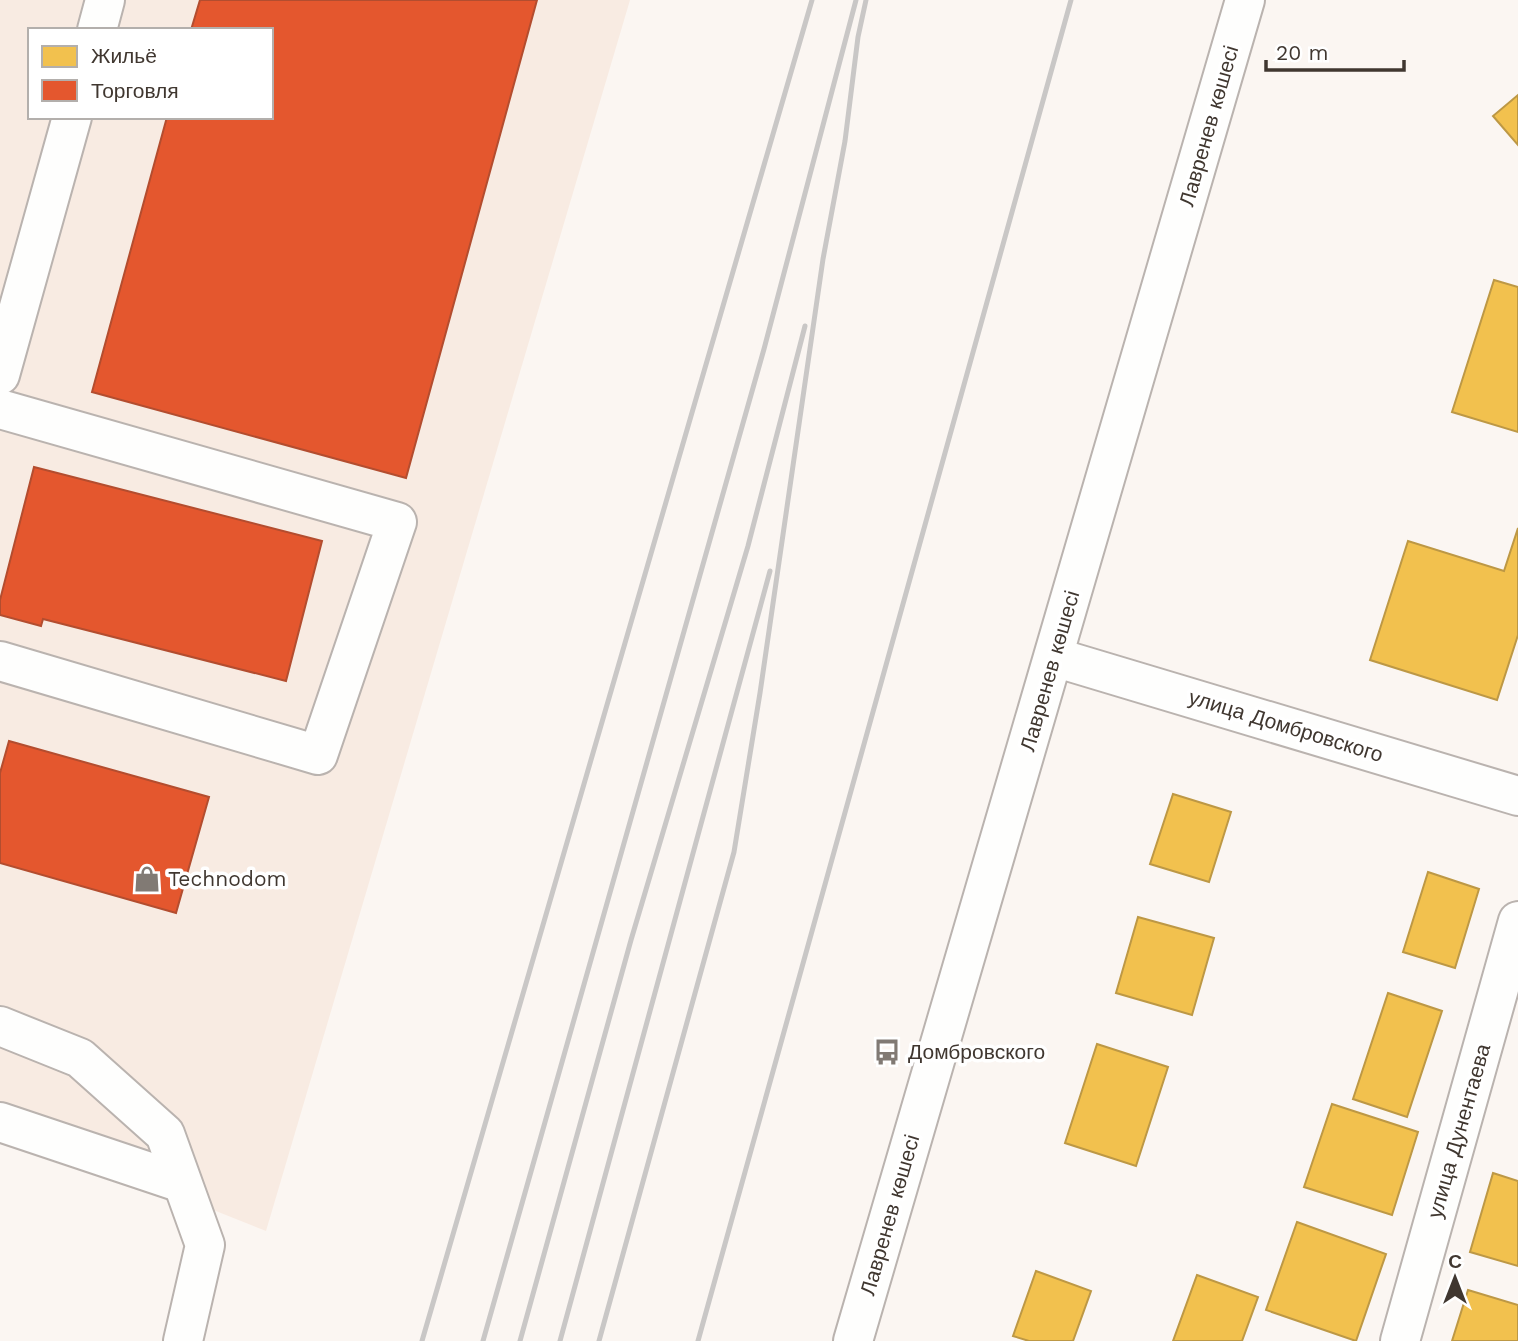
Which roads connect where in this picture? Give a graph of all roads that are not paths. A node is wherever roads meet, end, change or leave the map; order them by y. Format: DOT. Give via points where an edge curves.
graph roads {
  1 [pos="105,0"];
  2 [pos="1245,0"];
  3 [pos="97,28"];
  4 [pos="71,119"];
  5 [pos="0,375"];
  6 [pos="0,409"];
  7 [pos="1054,657"];
  8 [pos="0,661"];
  9 [pos="1518,796"];
  10 [pos="1518,921"];
  11 [pos="0,1026"];
  12 [pos="0,1122"];
  13 [pos="182,1183"];
  14 [pos="183,1341"];
  15 [pos="853,1341"];
  16 [pos="1400,1341"];
  1 -- 3 [label="main road"];
  2 -- 7 [label="main road, Лавренев көшесі"];
  4 -- 5 [label="main road"];
  6 -- 8 [label="main road" via="397,522 318,755"];
  7 -- 9 [label="main road, улица Домбровского"];
  7 -- 15 [label="main road, Лавренев көшесі"];
  10 -- 16 [label="main road, улица Дунентаева"];
  11 -- 13 [label="main road" via="80,1058 164,1134"];
  12 -- 13 [label="main road"];
  13 -- 14 [label="main road" via="205,1245"];
}
